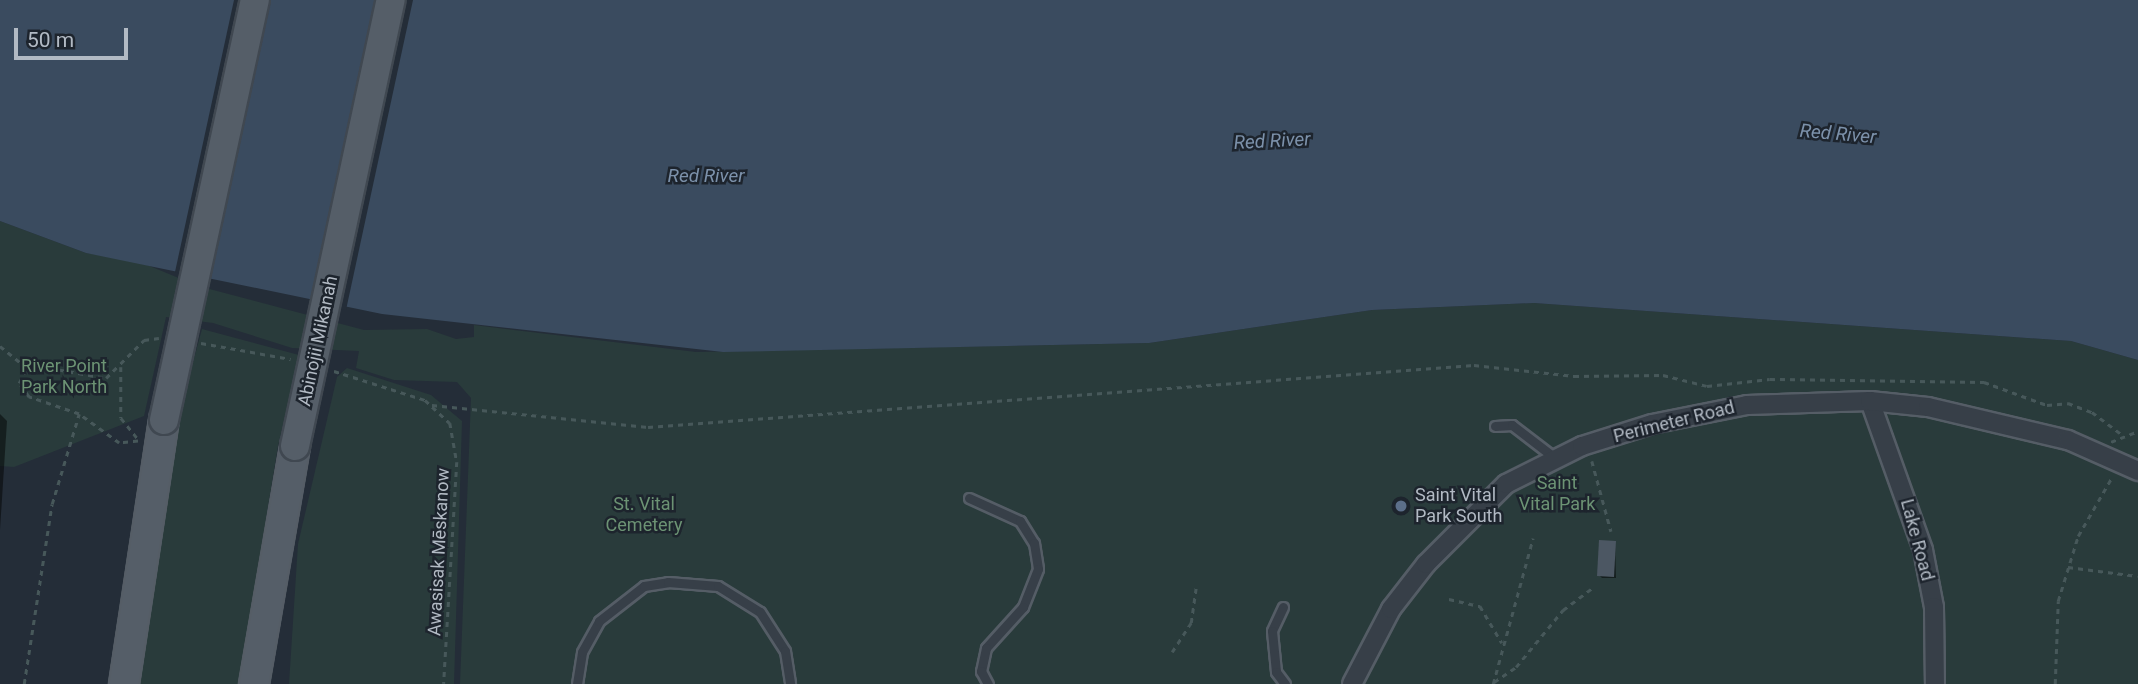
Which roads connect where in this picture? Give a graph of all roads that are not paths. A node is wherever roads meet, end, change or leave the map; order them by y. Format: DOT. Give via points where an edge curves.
graph roads {
  1 [pos="256,0"];
  2 [pos="391,0"];
  3 [pos="1870,401"];
  4 [pos="1494,426"];
  5 [pos="1555,458"];
  6 [pos="2138,471"];
  7 [pos="969,498"];
  8 [pos="1283,607"];
  9 [pos="124,684"];
  10 [pos="254,684"];
  11 [pos="577,684"];
  12 [pos="790,684"];
  13 [pos="988,684"];
  14 [pos="1285,684"];
  15 [pos="1352,684"];
  16 [pos="1935,684"];
  1 -- 9 [label="main road, bridge" via="154,424"];
  2 -- 10 [label="main road, Abinojii Mikanah, bridge" via="295,446"];
  3 -- 5 [label="street, Perimeter Road" via="1737,407 1585,445"];
  3 -- 6 [label="street, Perimeter Road" via="2003,421 2097,452"];
  3 -- 16 [label="street, Lake Road" via="1923,550 1934,607"];
  4 -- 5 [label="lane" via="1512,425"];
  5 -- 15 [label="street, Perimeter Road" via="1506,484 1441,547 1391,609"];
  7 -- 13 [label="lane" via="1020,521 1034,543 1038,569 1023,607 986,648 981,671"];
  8 -- 14 [label="lane" via="1272,631 1276,672"];
  11 -- 12 [label="lane" via="582,653 599,621 644,586 668,582 718,586 760,612 785,651"];
}
